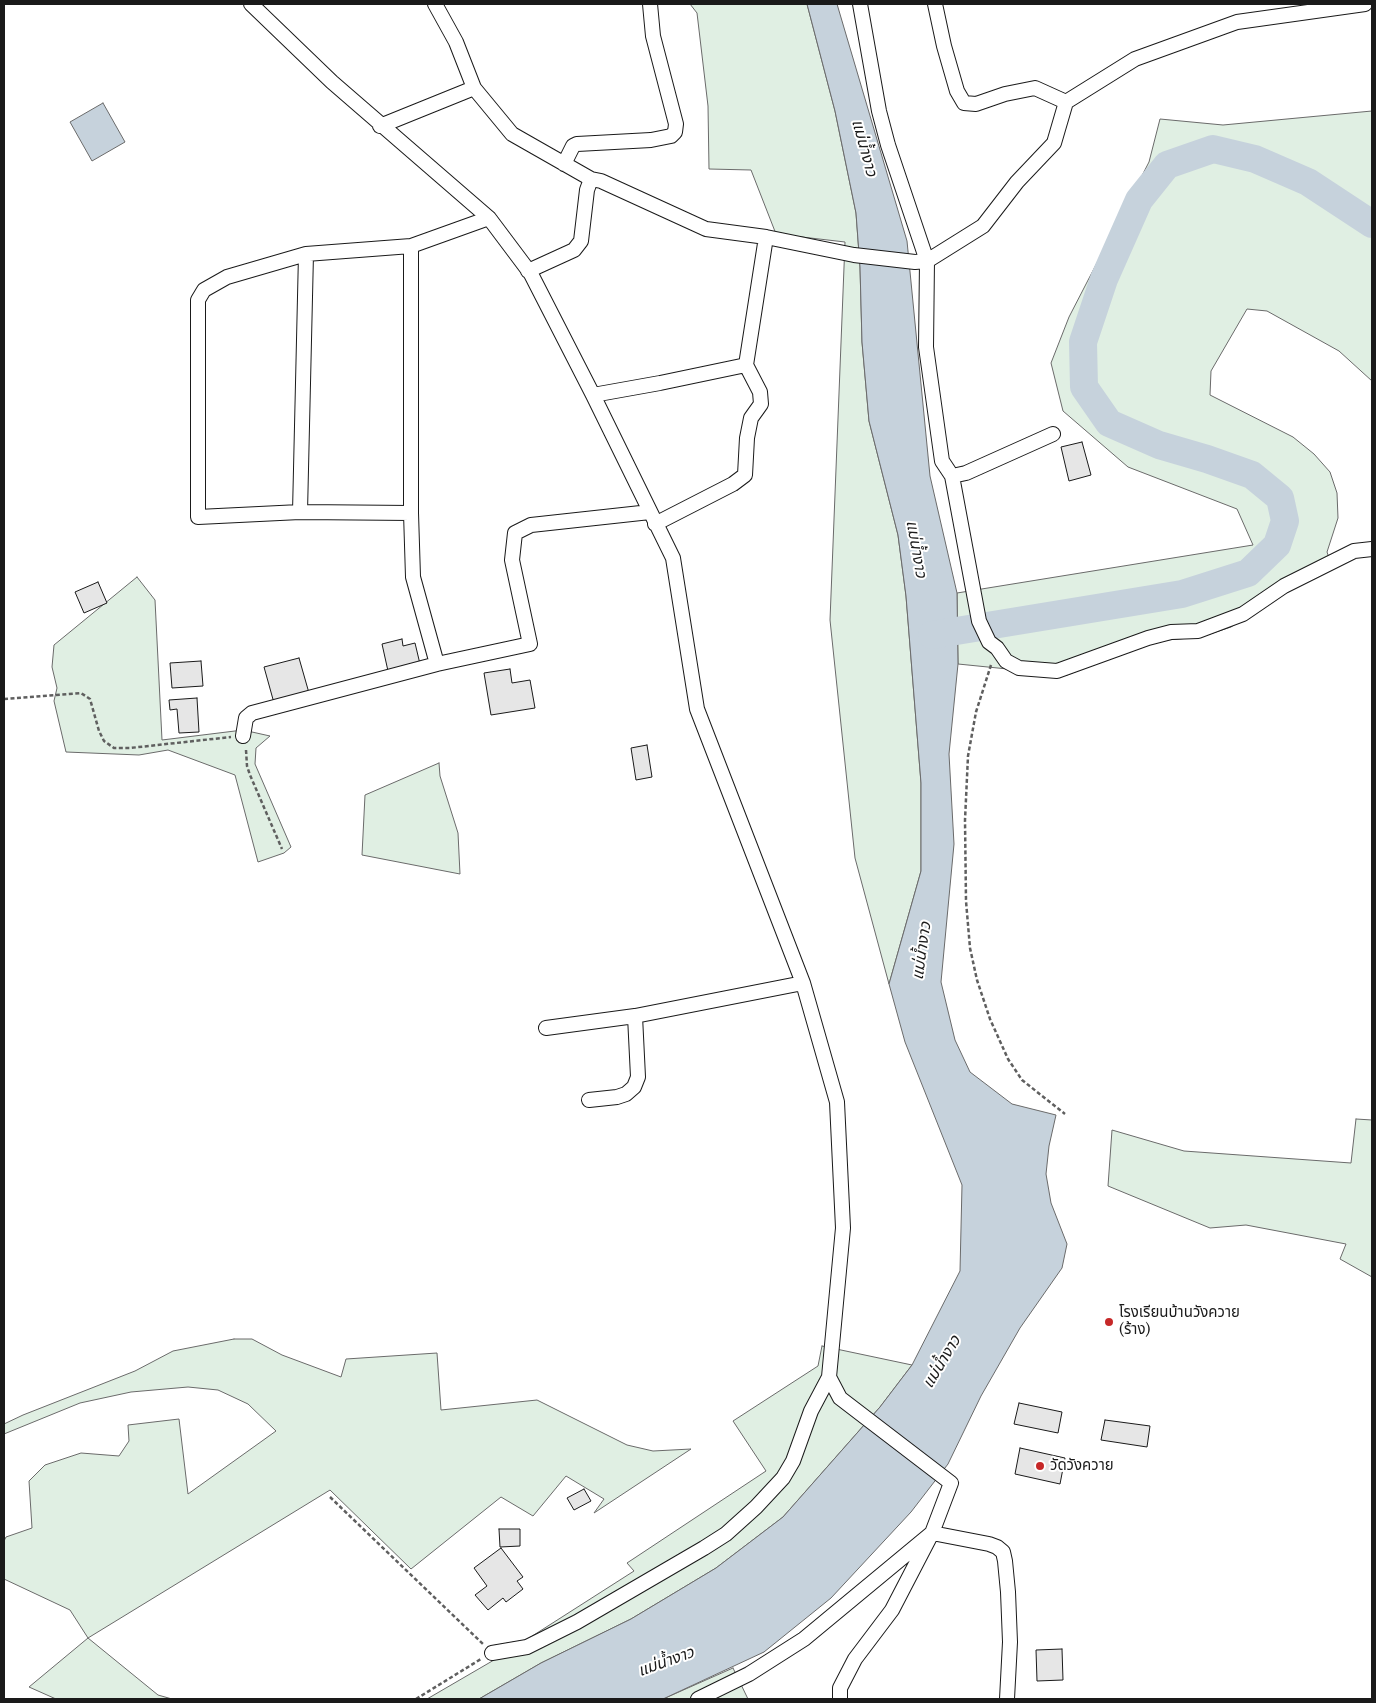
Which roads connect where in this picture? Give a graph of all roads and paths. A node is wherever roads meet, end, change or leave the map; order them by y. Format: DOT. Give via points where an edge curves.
graph roads {
  1 [pos="251,4"];
  2 [pos="435,4"];
  3 [pos="650,4"];
  4 [pos="860,4"];
  5 [pos="935,4"];
  6 [pos="1365,4"];
  7 [pos="474,88"];
  8 [pos="1066,102"];
  9 [pos="380,126"];
  10 [pos="564,164"];
  11 [pos="591,179"];
  12 [pos="489,218"];
  13 [pos="766,237"];
  14 [pos="412,246"];
  15 [pos="306,254"];
  16 [pos="921,262"];
  17 [pos="528,271"];
  18 [pos="746,365"];
  19 [pos="593,395"];
  20 [pos="1053,434"];
  21 [pos="952,476"];
  22 [pos="300,512"];
  23 [pos="411,513"];
  24 [pos="652,518"];
  25 [pos="1372,549"];
  26 [pos="997,648"];
  27 [pos="437,664"];
  28 [pos="4,698"];
  29 [pos="243,736"];
  30 [pos="282,849"];
  31 [pos="804,983"];
  32 [pos="636,1016"];
  33 [pos="546,1028"];
  34 [pos="589,1100"];
  35 [pos="1065,1114"];
  36 [pos="829,1377"];
  37 [pos="330,1497"];
  38 [pos="932,1533"];
  39 [pos="492,1653"];
  40 [pos="416,1699"];
  41 [pos="698,1699"];
  42 [pos="840,1699"];
  43 [pos="1007,1699"];
  1 -- 9 [label="street"];
  2 -- 7 [label="street" via="456,42"];
  3 -- 10 [label="street" via="653,36 676,124 675,132 671,136 651,140 577,144"];
  4 -- 16 [label="street" via="879,111"];
  5 -- 8 [label="street" via="957,92 964,103 976,104 1035,88"];
  6 -- 8 [label="street" via="1238,22 1135,59"];
  7 -- 9 [label="street"];
  7 -- 10 [label="street" via="512,134"];
  8 -- 16 [label="street" via="1054,143 1017,182 983,226"];
  9 -- 12 [label="street"];
  10 -- 11 [label="street"];
  11 -- 13 [label="street" via="601,180 706,229"];
  11 -- 17 [label="street" via="581,241 574,250"];
  12 -- 14 [label="street"];
  12 -- 17 [label="street"];
  13 -- 16 [label="street" via="854,255"];
  13 -- 18 [label="street"];
  14 -- 15 [label="street"];
  14 -- 23 [label="street"];
  15 -- 22 [label="street"];
  15 -- 22 [label="street" via="227,278 204,290 198,300 198,517"];
  16 -- 21 [label="street" via="926,347 942,462"];
  17 -- 19 [label="street"];
  18 -- 19 [label="street"];
  18 -- 24 [label="street" via="760,392 761,404 751,418 746,438 745,475 733,484"];
  19 -- 24 [label="street"];
  20 -- 21 [label="street" via="966,473"];
  21 -- 26 [label="street" via="978,621"];
  22 -- 23 [label="street"];
  23 -- 27 [label="street" via="413,577"];
  24 -- 27 [label="street" via="532,525 515,534 512,560 530,644"];
  24 -- 31 [label="street" via="673,558 697,709"];
  25 -- 26 [label="street" via="1354,551 1284,586 1243,614 1214,626 1198,632 1171,632 1148,638 1057,671 1019,668 1006,661"];
  26 -- 35 [label="path" via="976,712 968,756 965,829 970,948 990,1018 1008,1059 1022,1080"];
  27 -- 29 [label="street" via="252,713 246,718"];
  28 -- 29 [label="path" via="81,693 90,699 104,741 114,748"];
  29 -- 30 [label="path" via="250,775"];
  31 -- 32 [label="street"];
  31 -- 36 [label="street" via="838,1102 842,1228"];
  32 -- 33 [label="street"];
  32 -- 34 [label="street" via="638,1077 634,1088 617,1097"];
  36 -- 38 [label="street" via="840,1398 951,1483"];
  36 -- 39 [label="street" via="783,1478 726,1534 577,1622 527,1647"];
  37 -- 39 [label="path"];
  38 -- 41 [label="street" via="804,1639 749,1674"];
  38 -- 42 [label="street" via="892,1610 855,1659 840,1688"];
  38 -- 43 [label="street" via="990,1544 1002,1552 1006,1561 1010,1632"];
  39 -- 40 [label="path"];
}
